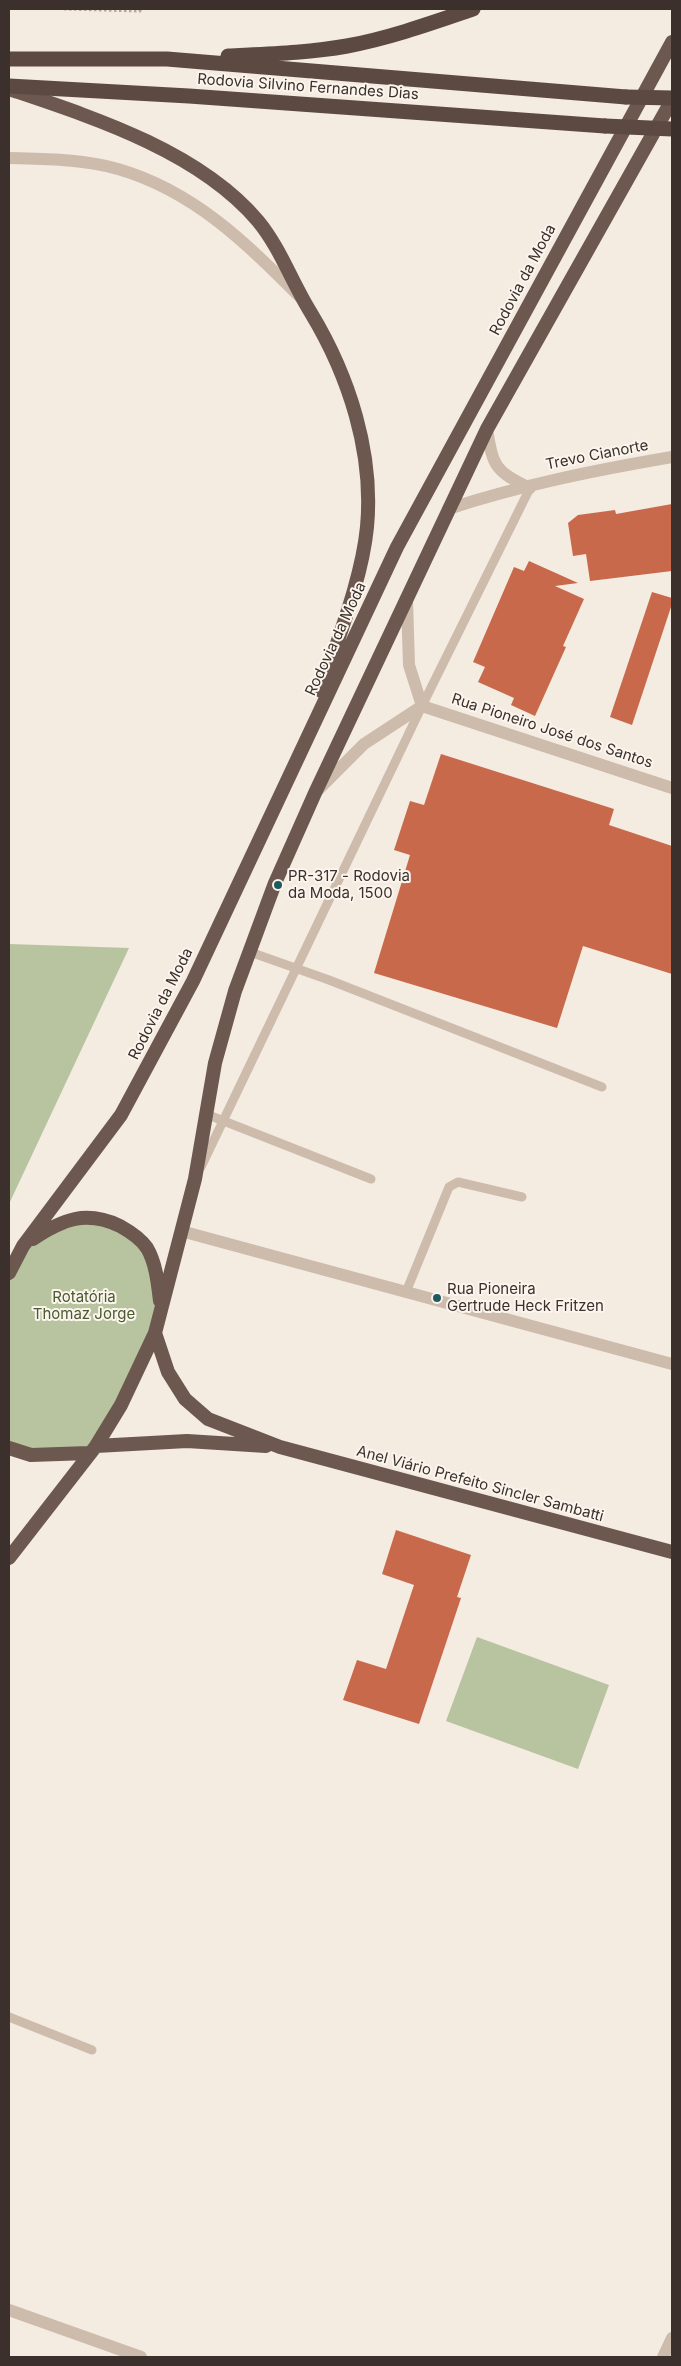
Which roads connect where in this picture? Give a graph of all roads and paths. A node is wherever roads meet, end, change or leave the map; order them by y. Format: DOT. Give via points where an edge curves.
graph roads {
  1 [pos="64,9"];
  2 [pos="140,9"];
  3 [pos="473,9"];
  4 [pos="672,42"];
  5 [pos="9,59"];
  6 [pos="167,59"];
  7 [pos="9,88"];
  8 [pos="672,99"];
  9 [pos="672,130"];
  10 [pos="9,158"];
  11 [pos="303,300"];
  12 [pos="488,429"];
  13 [pos="672,457"];
  14 [pos="530,488"];
  15 [pos="448,509"];
  16 [pos="407,601"];
  17 [pos="422,706"];
  18 [pos="306,741"];
  19 [pos="672,788"];
  20 [pos="315,793"];
  21 [pos="250,952"];
  22 [pos="296,967"];
  23 [pos="602,1087"];
  24 [pos="206,1114"];
  25 [pos="224,1120"];
  26 [pos="195,1179"];
  27 [pos="372,1179"];
  28 [pos="522,1197"];
  29 [pos="181,1231"];
  30 [pos="23,1246"];
  31 [pos="9,1273"];
  32 [pos="406,1292"];
  33 [pos="160,1312"];
  34 [pos="155,1333"];
  35 [pos="672,1364"];
  36 [pos="280,1447"];
  37 [pos="9,1448"];
  38 [pos="92,1450"];
  39 [pos="672,1552"];
  40 [pos="9,1558"];
  41 [pos="9,2017"];
  42 [pos="92,2050"];
  43 [pos="9,2310"];
  44 [pos="672,2338"];
  45 [pos="140,2357"];
  46 [pos="663,2357"];
  1 -- 2 [label="path"];
  3 -- 6 [label="highway" via="349,46 296,53"];
  4 -- 18 [label="highway, Rodovia da Moda" via="397,547"];
  5 -- 6 [label="highway, Rodovia Silvino Fernandes Dias"];
  6 -- 8 [label="highway, Rodovia Silvino Fernandes Dias, bridge"];
  7 -- 9 [label="highway, Rodovia Silvino Fernandes Dias, bridge" via="189,96"];
  7 -- 11 [label="highway" via="143,139 227,192 258,221 286,262"];
  8 -- 12 [label="highway"];
  10 -- 11 [label="street" via="84,163 118,169 158,185 207,212 255,252"];
  11 -- 18 [label="highway" via="327,340 354,405 366,462 367,527 355,586"];
  12 -- 14 [label="street" via="491,454 497,468"];
  12 -- 15 [label="highway"];
  13 -- 14 [label="street, Trevo Cianorte" via="561,477"];
  14 -- 15 [label="street, Trevo Cianorte"];
  14 -- 17 [label="lane"];
  15 -- 16 [label="highway"];
  16 -- 17 [label="street" via="409,665"];
  16 -- 20 [label="highway"];
  17 -- 19 [label="street, Rua Pioneiro José dos Santos"];
  17 -- 20 [label="street" via="364,744"];
  17 -- 22 [label="lane"];
  18 -- 30 [label="highway, Rodovia da Moda" via="192,981 121,1115"];
  20 -- 21 [label="highway" via="275,883"];
  21 -- 22 [label="lane"];
  21 -- 24 [label="highway" via="235,991 215,1063"];
  22 -- 23 [label="lane"];
  22 -- 25 [label="lane"];
  24 -- 25 [label="lane"];
  24 -- 26 [label="highway"];
  25 -- 26 [label="lane"];
  25 -- 27 [label="lane"];
  26 -- 29 [label="highway"];
  28 -- 32 [label="lane" via="458,1182 449,1187"];
  29 -- 32 [label="street"];
  29 -- 33 [label="highway"];
  30 -- 31 [label="highway"];
  30 -- 33 [label="highway" via="55,1224 81,1217 105,1219 129,1230 147,1248 158,1280"];
  32 -- 35 [label="street"];
  33 -- 34 [label="highway"];
  34 -- 36 [label="highway, Anel Viário Prefeito Sincler Sambatti" via="168,1372 185,1399 208,1419"];
  34 -- 38 [label="highway" via="121,1405"];
  36 -- 38 [label="highway, Anel Viário Prefeito Sincler Sambatti" via="187,1441"];
  36 -- 39 [label="highway, Anel Viário Prefeito Sincler Sambatti"];
  37 -- 38 [label="highway, Anel Viário Prefeito Sincler Sambatti" via="31,1455"];
  38 -- 40 [label="highway"];
  41 -- 42 [label="lane"];
  43 -- 45 [label="street"];
  44 -- 46 [label="street"];
}
